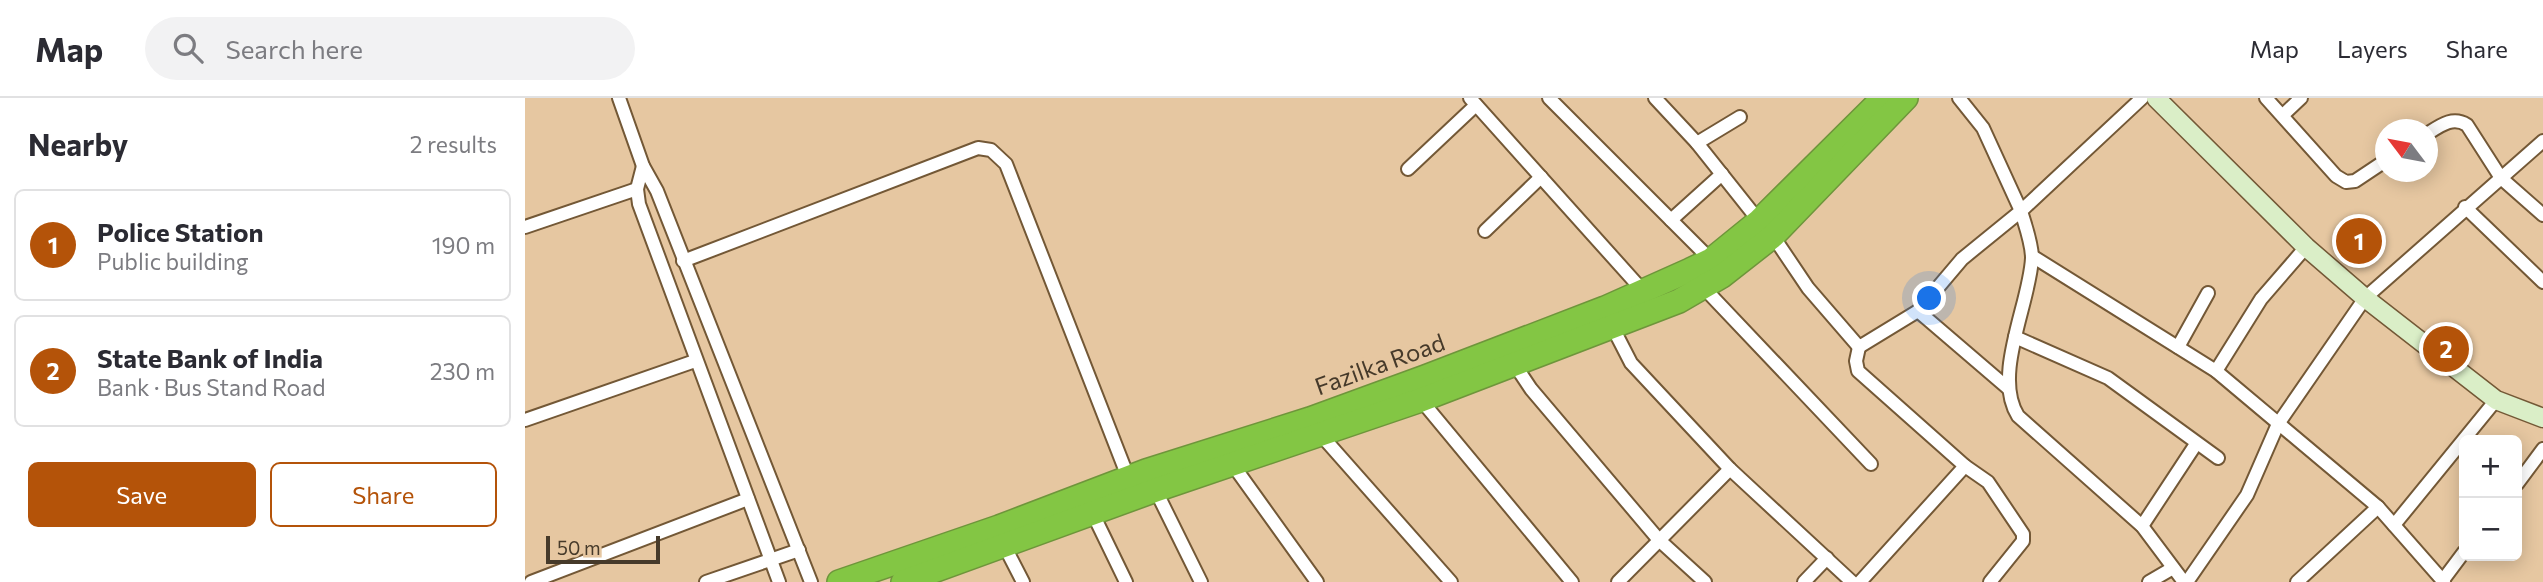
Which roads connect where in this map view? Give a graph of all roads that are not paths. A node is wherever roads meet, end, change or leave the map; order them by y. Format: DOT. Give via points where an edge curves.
graph roads {
  1 [pos="619,98"];
  2 [pos="1549,98"];
  3 [pos="1655,98"];
  4 [pos="1883,98"];
  5 [pos="1906,98"];
  6 [pos="1959,98"];
  7 [pos="2143,98"];
  8 [pos="2266,98"];
  9 [pos="2301,98"];
  10 [pos="2164,101"];
  11 [pos="1473,102"];
  12 [pos="2283,115"];
  13 [pos="1740,117"];
  14 [pos="2438,128"];
  15 [pos="2543,141"];
  16 [pos="1697,143"];
  17 [pos="643,166"];
  18 [pos="2375,168"];
  19 [pos="1408,169"];
  20 [pos="1721,174"];
  21 [pos="1541,177"];
  22 [pos="2501,178"];
  23 [pos="637,189"];
  24 [pos="2465,207"];
  25 [pos="2021,211"];
  26 [pos="2543,215"];
  27 [pos="1671,220"];
  28 [pos="525,228"];
  29 [pos="1766,228"];
  30 [pos="1485,231"];
  31 [pos="2307,247"];
  32 [pos="2032,256"];
  33 [pos="1711,260"];
  34 [pos="683,261"];
  35 [pos="2543,282"];
  36 [pos="1704,288"];
  37 [pos="1644,292"];
  38 [pos="2208,293"];
  39 [pos="2365,298"];
  40 [pos="1918,311"];
  41 [pos="1613,328"];
  42 [pos="2015,337"];
  43 [pos="2178,346"];
  44 [pos="1859,347"];
  45 [pos="695,361"];
  46 [pos="1515,365"];
  47 [pos="2216,371"];
  48 [pos="2009,389"];
  49 [pos="1421,400"];
  50 [pos="2496,400"];
  51 [pos="2543,418"];
  52 [pos="525,421"];
  53 [pos="2278,424"];
  54 [pos="1321,435"];
  55 [pos="2196,444"];
  56 [pos="2543,450"];
  57 [pos="2218,458"];
  58 [pos="1871,464"];
  59 [pos="1233,465"];
  60 [pos="1965,466"];
  61 [pos="1730,468"];
  62 [pos="2522,477"];
  63 [pos="1142,484"];
  64 [pos="748,499"];
  65 [pos="2378,507"];
  66 [pos="1093,514"];
  67 [pos="2394,524"];
  68 [pos="2142,526"];
  69 [pos="1659,540"];
  70 [pos="1006,547"];
  71 [pos="799,550"];
  72 [pos="1827,558"];
  73 [pos="771,559"];
  74 [pos="2459,559"];
  75 [pos="2173,568"];
  76 [pos="951,574"];
  77 [pos="2443,581"];
  78 [pos="531,582"];
  79 [pos="706,582"];
  80 [pos="779,582"];
  81 [pos="811,582"];
  82 [pos="839,582"];
  83 [pos="903,582"];
  84 [pos="1023,582"];
  85 [pos="1126,582"];
  86 [pos="1201,582"];
  87 [pos="1317,582"];
  88 [pos="1451,582"];
  89 [pos="1572,582"];
  90 [pos="1618,582"];
  91 [pos="1705,582"];
  92 [pos="1804,582"];
  93 [pos="1852,582"];
  94 [pos="1860,582"];
  95 [pos="1990,582"];
  96 [pos="2149,582"];
  97 [pos="2185,582"];
  98 [pos="2297,582"];
  1 -- 17 [label="street"];
  2 -- 27 [label="street"];
  3 -- 16 [label="street"];
  4 -- 29 [label="highway, Fazilka Road"];
  5 -- 29 [label="highway, Fazilka Road"];
  6 -- 25 [label="street" via="1983,128"];
  7 -- 25 [label="street"];
  8 -- 12 [label="street"];
  9 -- 12 [label="street"];
  10 -- 31 [label="main road"];
  11 -- 19 [label="street"];
  11 -- 21 [label="street"];
  12 -- 18 [label="street" via="2346,182"];
  13 -- 16 [label="street"];
  14 -- 22 [label="street" via="2451,120 2467,125"];
  15 -- 22 [label="street"];
  16 -- 20 [label="street"];
  17 -- 23 [label="street"];
  17 -- 34 [label="street"];
  20 -- 27 [label="street"];
  20 -- 29 [label="street"];
  21 -- 30 [label="street"];
  21 -- 37 [label="street"];
  22 -- 24 [label="street"];
  22 -- 26 [label="street"];
  23 -- 28 [label="street"];
  23 -- 45 [label="street"];
  24 -- 35 [label="street"];
  24 -- 39 [label="street"];
  25 -- 32 [label="street"];
  25 -- 40 [label="street" via="1962,259"];
  27 -- 33 [label="street"];
  29 -- 33 [label="highway, Fazilka Road"];
  29 -- 36 [label="highway, Fazilka Road"];
  29 -- 44 [label="street" via="1808,288"];
  31 -- 39 [label="main road"];
  31 -- 47 [label="street" via="2260,299"];
  32 -- 42 [label="street"];
  32 -- 43 [label="street"];
  33 -- 37 [label="highway, Fazilka Road"];
  34 -- 63 [label="street" via="978,148 991,150 1006,164"];
  34 -- 71 [label="street"];
  36 -- 41 [label="highway, Fazilka Road"];
  36 -- 58 [label="street"];
  37 -- 63 [label="highway, Fazilka Road"];
  38 -- 43 [label="street"];
  39 -- 50 [label="main road"];
  39 -- 53 [label="street"];
  40 -- 44 [label="street"];
  40 -- 48 [label="street"];
  41 -- 46 [label="highway, Fazilka Road"];
  41 -- 61 [label="street" via="1631,363"];
  42 -- 48 [label="street"];
  42 -- 55 [label="street" via="2108,378"];
  43 -- 47 [label="street"];
  44 -- 60 [label="street" via="1858,371"];
  45 -- 52 [label="street"];
  45 -- 64 [label="street"];
  46 -- 49 [label="highway, Fazilka Road"];
  46 -- 69 [label="street"];
  47 -- 53 [label="street"];
  48 -- 68 [label="street" via="2018,416"];
  49 -- 54 [label="highway, Fazilka Road"];
  49 -- 89 [label="street"];
  50 -- 51 [label="main road"];
  50 -- 67 [label="street"];
  53 -- 65 [label="street"];
  53 -- 97 [label="street" via="2247,495"];
  54 -- 59 [label="highway, Fazilka Road"];
  54 -- 88 [label="street"];
  55 -- 57 [label="street"];
  55 -- 68 [label="street"];
  56 -- 62 [label="street"];
  59 -- 63 [label="highway, Fazilka Road"];
  59 -- 87 [label="street"];
  60 -- 94 [label="street"];
  60 -- 95 [label="street" via="1988,482 2024,534"];
  61 -- 69 [label="street"];
  61 -- 72 [label="street"];
  63 -- 66 [label="highway, Fazilka Road"];
  63 -- 82 [label="highway, Fazilka Road"];
  63 -- 86 [label="street"];
  64 -- 73 [label="street"];
  64 -- 78 [label="street"];
  65 -- 67 [label="street"];
  65 -- 98 [label="street"];
  66 -- 70 [label="highway, Fazilka Road"];
  66 -- 85 [label="street"];
  67 -- 77 [label="street"];
  68 -- 75 [label="street"];
  69 -- 90 [label="street"];
  69 -- 91 [label="street"];
  70 -- 76 [label="highway, Fazilka Road"];
  70 -- 84 [label="street"];
  71 -- 73 [label="street"];
  71 -- 81 [label="street"];
  72 -- 92 [label="street"];
  72 -- 93 [label="street"];
  73 -- 79 [label="street"];
  73 -- 80 [label="street"];
  74 -- 77 [label="street"];
  75 -- 96 [label="street"];
  75 -- 97 [label="street"];
  76 -- 83 [label="highway, Fazilka Road"];
}
